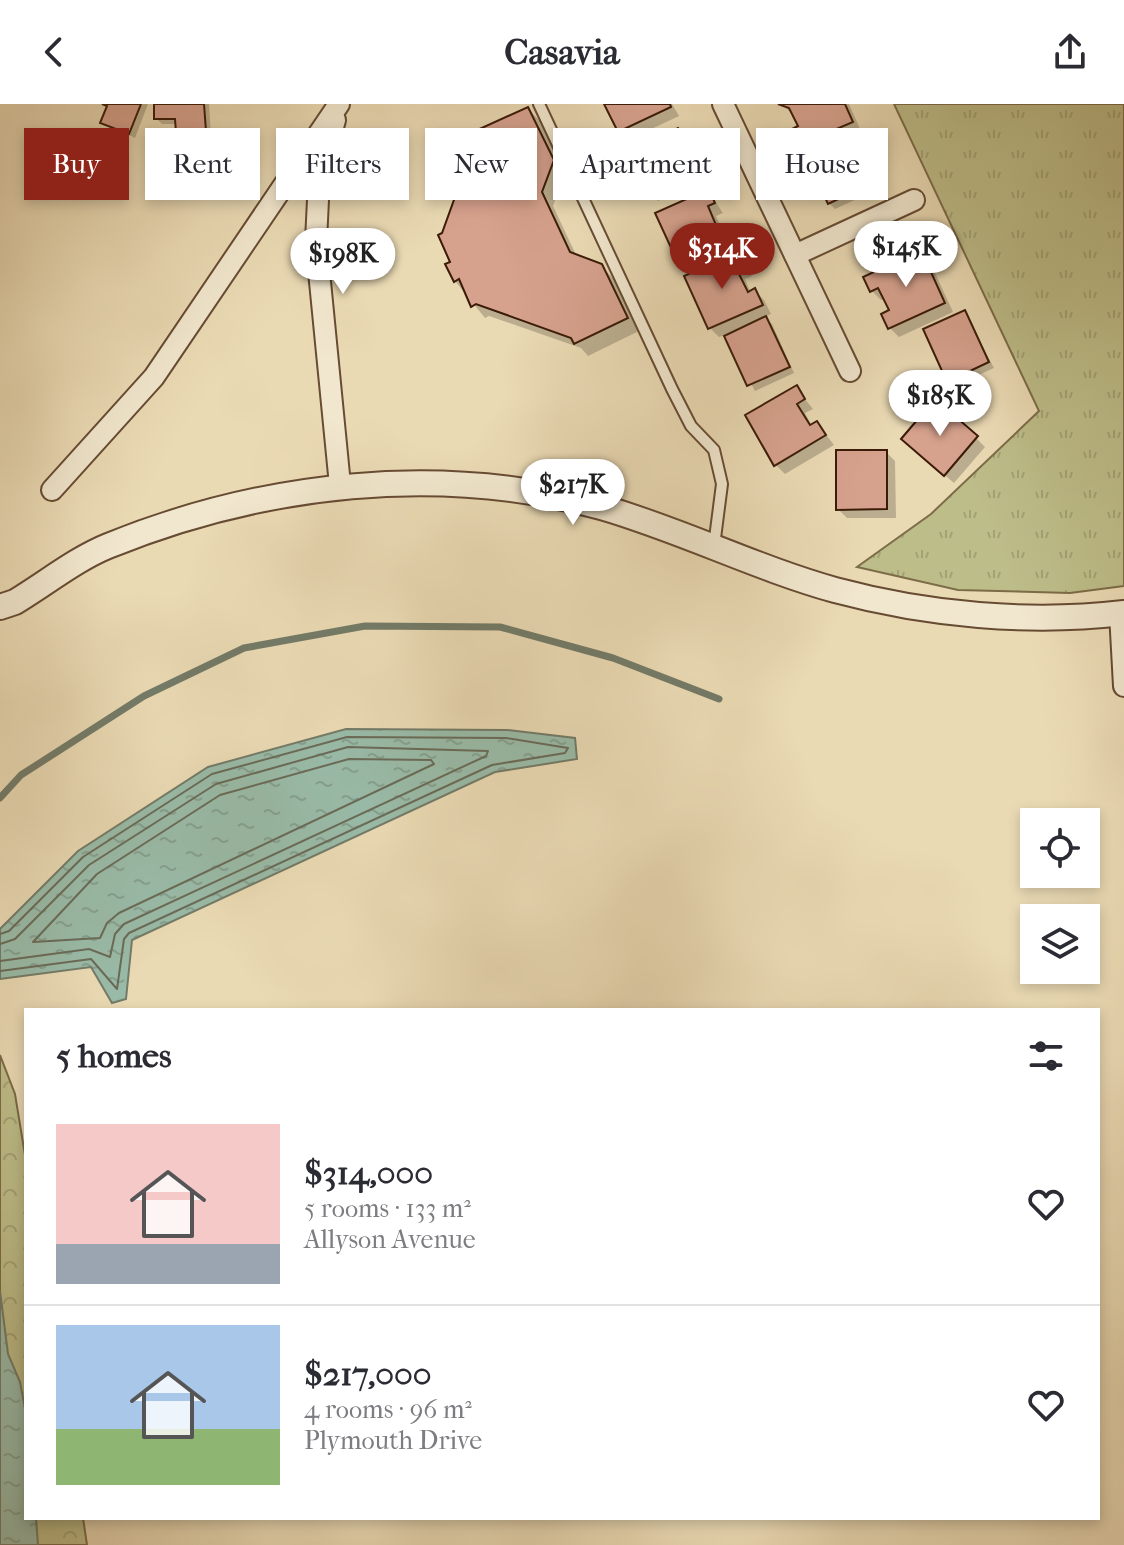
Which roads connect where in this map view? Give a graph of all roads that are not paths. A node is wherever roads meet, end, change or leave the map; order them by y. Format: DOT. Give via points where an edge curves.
graph roads {
  1 [pos="339,104"];
  2 [pos="539,104"];
  3 [pos="723,104"];
  4 [pos="914,200"];
  5 [pos="795,255"];
  6 [pos="850,371"];
  7 [pos="340,485"];
  8 [pos="52,490"];
  9 [pos="714,546"];
  10 [pos="5,608"];
  11 [pos="1122,613"];
  12 [pos="1124,686"];
  1 -- 7 [label="street" via="319,179 316,241"];
  1 -- 8 [label="street" via="154,377"];
  2 -- 9 [label="lane" via="691,426 714,450 722,484"];
  3 -- 5 [label="street"];
  4 -- 5 [label="street"];
  5 -- 6 [label="street"];
  7 -- 9 [label="street" via="481,486 600,507"];
  7 -- 10 [label="street" via="240,502 106,547"];
  9 -- 11 [label="street" via="835,590 930,609 1026,618"];
  11 -- 12 [label="street"];
}
